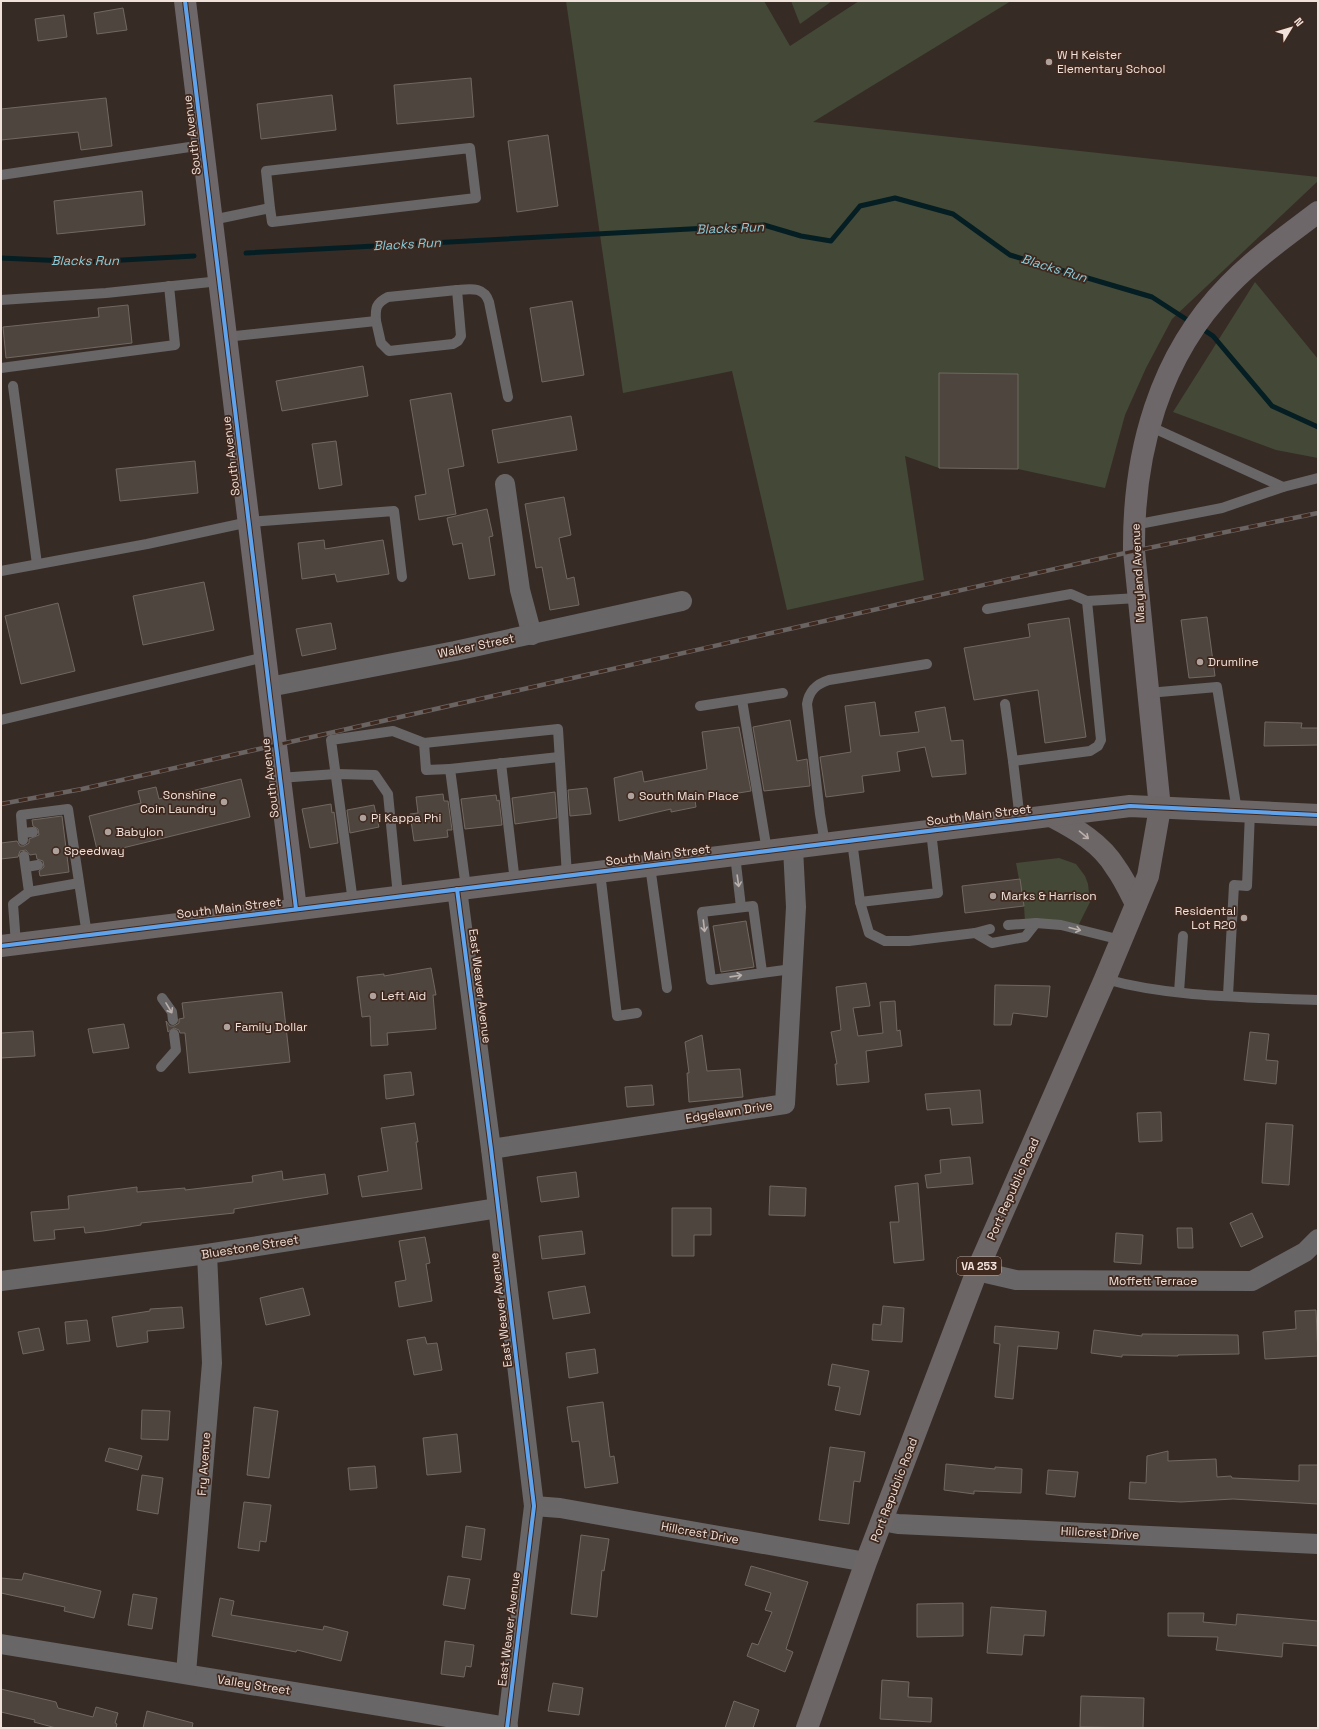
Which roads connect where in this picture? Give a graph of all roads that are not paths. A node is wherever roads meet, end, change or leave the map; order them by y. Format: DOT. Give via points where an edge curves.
graph roads {
  1 [pos="185,1"];
  2 [pos="203,145"];
  3 [pos="1,175"];
  4 [pos="270,208"];
  5 [pos="1318,212"];
  6 [pos="212,220"];
  7 [pos="220,281"];
  8 [pos="169,286"];
  9 [pos="457,290"];
  10 [pos="1,300"];
  11 [pos="376,320"];
  12 [pos="226,337"];
  13 [pos="1,368"];
  14 [pos="13,386"];
  15 [pos="508,397"];
  16 [pos="1149,426"];
  17 [pos="1318,478"];
  18 [pos="506,484"];
  19 [pos="1283,486"];
  20 [pos="249,522"];
  21 [pos="1134,525"];
  22 [pos="36,564"];
  23 [pos="1,571"];
  24 [pos="402,577"];
  25 [pos="1138,598"];
  26 [pos="682,600"];
  27 [pos="1086,601"];
  28 [pos="987,609"];
  29 [pos="532,635"];
  30 [pos="265,657"];
  31 [pos="927,664"];
  32 [pos="269,687"];
  33 [pos="1148,692"];
  34 [pos="783,693"];
  35 [pos="742,700"];
  36 [pos="1005,704"];
  37 [pos="700,706"];
  38 [pos="1,720"];
  39 [pos="424,743"];
  40 [pos="559,757"];
  41 [pos="1013,761"];
  42 [pos="501,763"];
  43 [pos="450,769"];
  44 [pos="336,774"];
  45 [pos="280,778"];
  46 [pos="1160,808"];
  47 [pos="1243,811"];
  48 [pos="1318,815"];
  49 [pos="1051,816"];
  50 [pos="1020,820"];
  51 [pos="931,831"];
  52 [pos="33,832"];
  53 [pos="852,841"];
  54 [pos="825,844"];
  55 [pos="793,848"];
  56 [pos="767,851"];
  57 [pos="735,855"];
  58 [pos="24,856"];
  59 [pos="38,865"];
  60 [pos="650,866"];
  61 [pos="26,867"];
  62 [pos="600,872"];
  63 [pos="567,876"];
  64 [pos="515,882"];
  65 [pos="79,883"];
  66 [pos="462,889"];
  67 [pos="29,892"];
  68 [pos="398,896"];
  69 [pos="353,902"];
  70 [pos="860,902"];
  71 [pos="1136,904"];
  72 [pos="742,907"];
  73 [pos="296,909"];
  74 [pos="1036,923"];
  75 [pos="1008,925"];
  76 [pos="990,928"];
  77 [pos="975,932"];
  78 [pos="87,935"];
  79 [pos="1183,936"];
  80 [pos="1121,940"];
  81 [pos="9,945"];
  82 [pos="792,969"];
  83 [pos="762,972"];
  84 [pos="1105,979"];
  85 [pos="667,988"];
  86 [pos="1179,992"];
  87 [pos="1228,995"];
  88 [pos="162,998"];
  89 [pos="1318,1000"];
  90 [pos="637,1013"];
  91 [pos="173,1020"];
  92 [pos="174,1034"];
  93 [pos="161,1067"];
  94 [pos="491,1148"];
  95 [pos="498,1208"];
  96 [pos="1318,1239"];
  97 [pos="207,1254"];
  98 [pos="977,1271"];
  99 [pos="1,1281"];
  100 [pos="534,1506"];
  101 [pos="882,1521"];
  102 [pos="1318,1544"];
  103 [pos="866,1562"];
  104 [pos="1,1644"];
  105 [pos="186,1674"];
  106 [pos="507,1727"];
  107 [pos="807,1728"];
  1 -- 2 [label="street, South Avenue"];
  2 -- 3 [label="lane"];
  2 -- 6 [label="street, South Avenue"];
  4 -- 4 [label="lane" via="266,172 470,148 476,198 272,222"];
  4 -- 6 [label="lane"];
  5 -- 16 [label="street, Maryland Avenue" via="1249,265 1208,309 1175,358 1162,385"];
  6 -- 7 [label="street, South Avenue"];
  7 -- 8 [label="lane"];
  7 -- 12 [label="street, South Avenue"];
  8 -- 10 [label="lane"];
  8 -- 13 [label="lane" via="175,345"];
  9 -- 11 [label="lane" via="388,297 375,307"];
  9 -- 11 [label="lane" via="461,336 457,343 389,351 381,343"];
  9 -- 15 [label="lane" via="477,289 488,299"];
  11 -- 12 [label="lane"];
  12 -- 20 [label="street, South Avenue"];
  14 -- 22 [label="lane"];
  16 -- 19 [label="lane"];
  16 -- 21 [label="street, Maryland Avenue" via="1141,460"];
  17 -- 19 [label="lane"];
  18 -- 29 [label="street" via="520,590"];
  19 -- 21 [label="lane" via="1222,508"];
  20 -- 22 [label="lane"];
  20 -- 24 [label="lane" via="394,511"];
  20 -- 30 [label="street, South Avenue"];
  21 -- 25 [label="street, Maryland Avenue"];
  22 -- 23 [label="lane"];
  25 -- 27 [label="lane"];
  25 -- 33 [label="street, Maryland Avenue"];
  26 -- 29 [label="street, Walker Street"];
  27 -- 28 [label="lane" via="1071,594"];
  27 -- 41 [label="lane" via="1101,740 1098,746 1090,751"];
  29 -- 32 [label="street, Walker Street"];
  30 -- 32 [label="street, South Avenue"];
  30 -- 38 [label="lane"];
  31 -- 54 [label="lane" via="829,680 821,682 812,690 807,704"];
  32 -- 45 [label="street, South Avenue"];
  33 -- 46 [label="street, Maryland Avenue"];
  33 -- 47 [label="lane" via="1217,687"];
  34 -- 35 [label="lane"];
  35 -- 37 [label="lane"];
  35 -- 56 [label="lane"];
  36 -- 41 [label="lane"];
  39 -- 40 [label="lane" via="558,729"];
  39 -- 43 [label="lane" via="426,770"];
  39 -- 44 [label="lane" via="393,731 332,740"];
  40 -- 42 [label="lane"];
  40 -- 63 [label="lane"];
  41 -- 50 [label="lane"];
  42 -- 43 [label="lane"];
  42 -- 64 [label="lane"];
  43 -- 66 [label="lane"];
  44 -- 45 [label="lane"];
  44 -- 68 [label="lane" via="375,775 388,794"];
  44 -- 69 [label="lane"];
  45 -- 73 [label="street, South Avenue"];
  46 -- 47 [label="main road, South Main Street"];
  46 -- 49 [label="main road, South Main Street" via="1130,806"];
  46 -- 71 [label="main road, Port Republic Road / VA 253" via="1148,876"];
  47 -- 48 [label="main road, South Main Street"];
  47 -- 87 [label="lane" via="1247,886 1234,885"];
  49 -- 50 [label="main road, South Main Street"];
  49 -- 71 [label="main road, one-way" via="1080,831 1103,852 1116,868"];
  50 -- 51 [label="main road, South Main Street"];
  51 -- 53 [label="main road, South Main Street"];
  51 -- 70 [label="lane" via="938,894"];
  52 -- 65 [label="lane" via="23,836 21,815 68,809 67,826"];
  53 -- 54 [label="main road, South Main Street"];
  53 -- 70 [label="lane"];
  54 -- 55 [label="main road, South Main Street"];
  55 -- 56 [label="main road, South Main Street"];
  55 -- 82 [label="street, Edgelawn Drive" via="796,907"];
  56 -- 57 [label="main road, South Main Street"];
  57 -- 60 [label="main road, South Main Street"];
  57 -- 72 [label="lane, one-way"];
  58 -- 61 [label="lane"];
  59 -- 61 [label="lane"];
  60 -- 62 [label="main road, South Main Street"];
  60 -- 85 [label="lane"];
  61 -- 67 [label="lane"];
  62 -- 63 [label="main road, South Main Street"];
  62 -- 90 [label="lane" via="617,1016"];
  63 -- 64 [label="main road, South Main Street"];
  64 -- 66 [label="main road, South Main Street"];
  65 -- 67 [label="lane"];
  65 -- 78 [label="lane"];
  66 -- 68 [label="main road, South Main Street"];
  66 -- 94 [label="street, East Weaver Avenue"];
  67 -- 81 [label="lane" via="13,904"];
  68 -- 69 [label="main road, South Main Street"];
  69 -- 73 [label="main road, South Main Street"];
  70 -- 77 [label="lane" via="869,933 885,941 909,941"];
  71 -- 80 [label="main road, Port Republic Road / VA 253"];
  72 -- 83 [label="lane" via="753,906"];
  72 -- 83 [label="lane, one-way" via="702,912 711,980"];
  73 -- 78 [label="main road, South Main Street"];
  74 -- 75 [label="lane"];
  74 -- 77 [label="lane" via="1025,938 992,943"];
  74 -- 80 [label="lane, one-way" via="1061,925"];
  76 -- 77 [label="lane"];
  78 -- 81 [label="main road, South Main Street"];
  79 -- 86 [label="lane"];
  80 -- 84 [label="main road, Port Republic Road / VA 253"];
  82 -- 83 [label="lane"];
  82 -- 94 [label="street, Edgelawn Drive" via="785,1104"];
  84 -- 86 [label="lane" via="1148,989"];
  84 -- 98 [label="main road, Port Republic Road / VA 253"];
  86 -- 87 [label="lane"];
  87 -- 89 [label="lane"];
  88 -- 91 [label="lane, one-way" via="172,1012"];
  92 -- 93 [label="lane" via="176,1050"];
  94 -- 95 [label="street, East Weaver Avenue"];
  95 -- 97 [label="street, Bluestone Street"];
  95 -- 100 [label="street, East Weaver Avenue"];
  96 -- 98 [label="street, Moffett Terrace" via="1305,1252 1252,1281 1016,1280"];
  97 -- 99 [label="street, Bluestone Street"];
  97 -- 105 [label="street, Fry Avenue" via="212,1362"];
  98 -- 101 [label="main road, Port Republic Road / VA 253"];
  100 -- 103 [label="street, Hillcrest Drive" via="560,1508"];
  100 -- 106 [label="street, East Weaver Avenue"];
  101 -- 102 [label="street, Hillcrest Drive" via="898,1524"];
  101 -- 103 [label="main road, Port Republic Road / VA 253"];
  103 -- 107 [label="main road, Port Republic Road / VA 253"];
  104 -- 105 [label="street, Valley Street"];
  105 -- 106 [label="street, Valley Street"];
}
